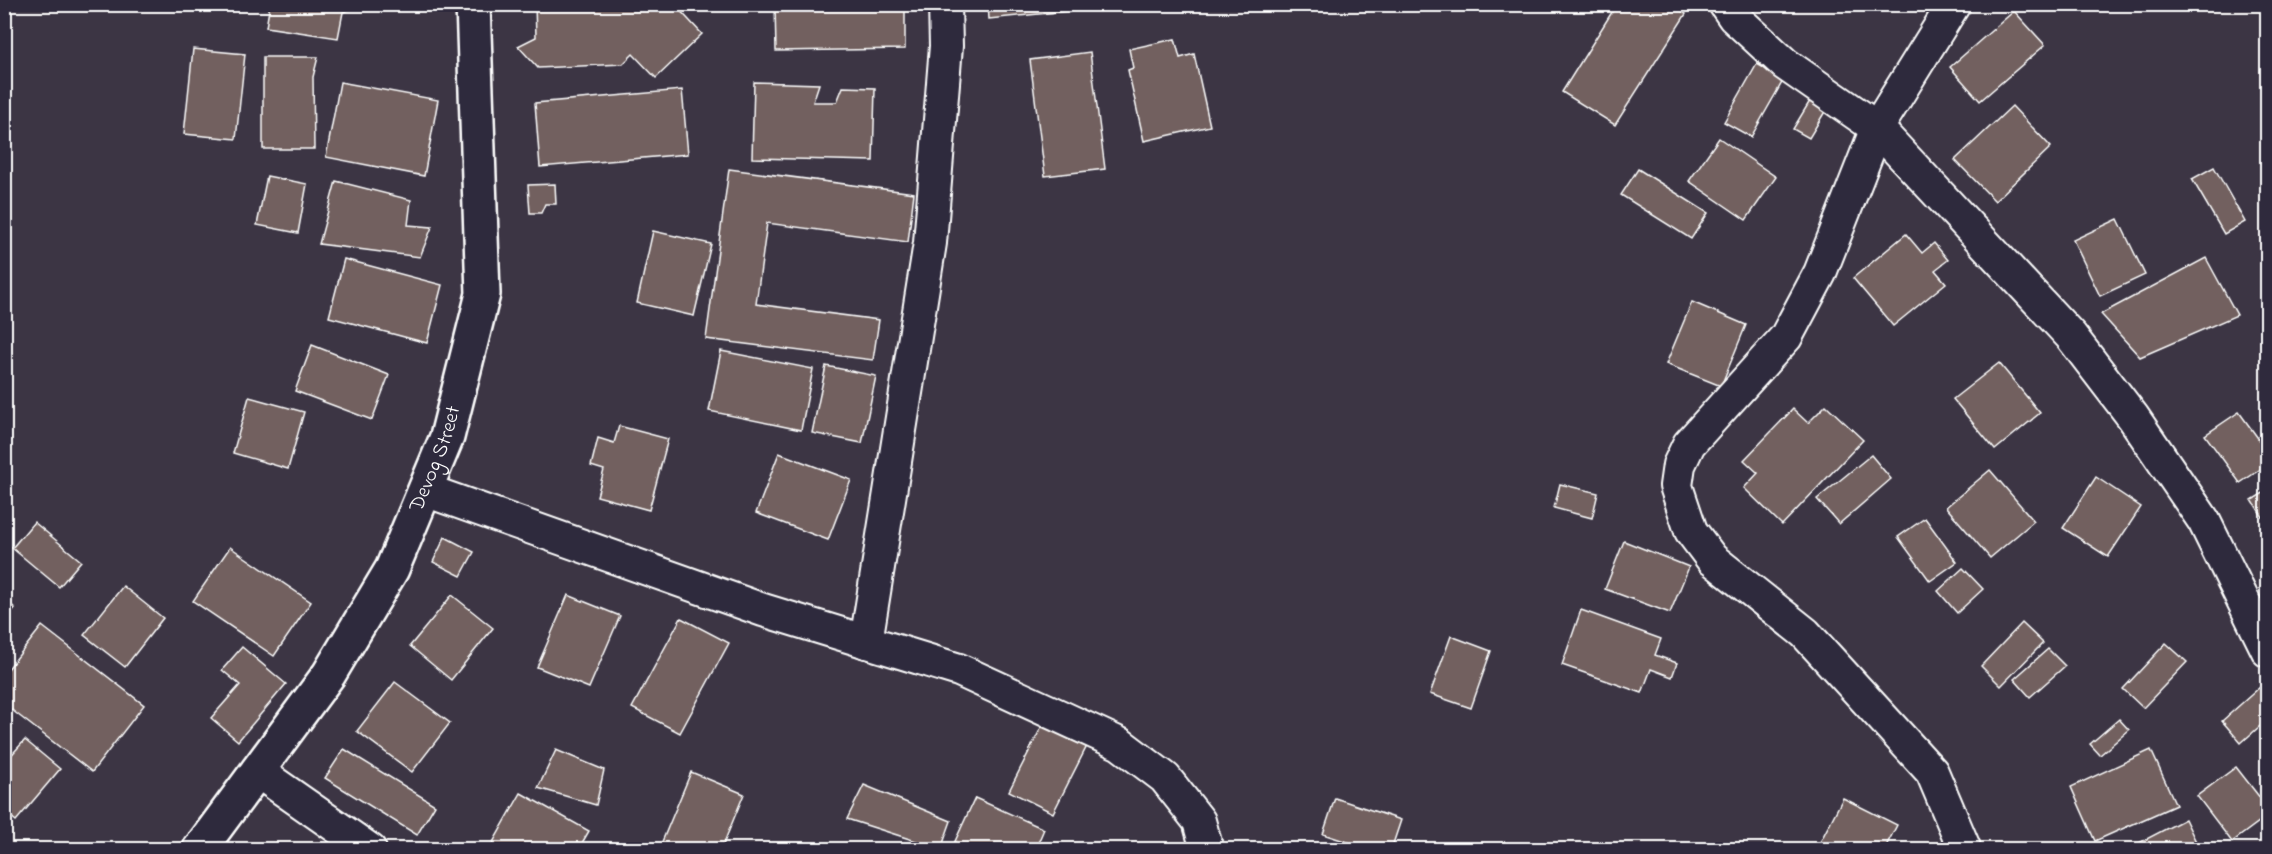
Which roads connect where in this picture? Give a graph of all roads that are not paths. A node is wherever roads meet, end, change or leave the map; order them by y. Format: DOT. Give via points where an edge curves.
graph roads {
  1 [pos="472,4"];
  2 [pos="945,4"];
  3 [pos="1725,4"];
  4 [pos="1954,4"];
  5 [pos="1877,128"];
  6 [pos="425,490"];
  7 [pos="866,642"];
  8 [pos="2268,651"];
  9 [pos="257,771"];
  10 [pos="199,849"];
  11 [pos="370,849"];
  12 [pos="1207,849"];
  13 [pos="1965,849"];
  1 -- 6 [label="street, Devog Street" via="483,294 447,437"];
  2 -- 7 [label="street" via="946,46 930,243"];
  3 -- 5 [label="street" via="1785,64"];
  4 -- 5 [label="street"];
  5 -- 8 [label="street" via="2071,336 2133,417 2204,521"];
  5 -- 13 [label="street" via="1820,273 1786,337 1689,444 1678,465 1676,486 1691,531 1712,559 1804,633 1932,772"];
  6 -- 7 [label="street" via="763,610"];
  6 -- 9 [label="street, Devog Street" via="392,569 334,664"];
  7 -- 12 [label="street" via="959,670 1120,744 1165,778 1198,821"];
  9 -- 10 [label="street, Devog Street"];
  9 -- 11 [label="street"];
}
